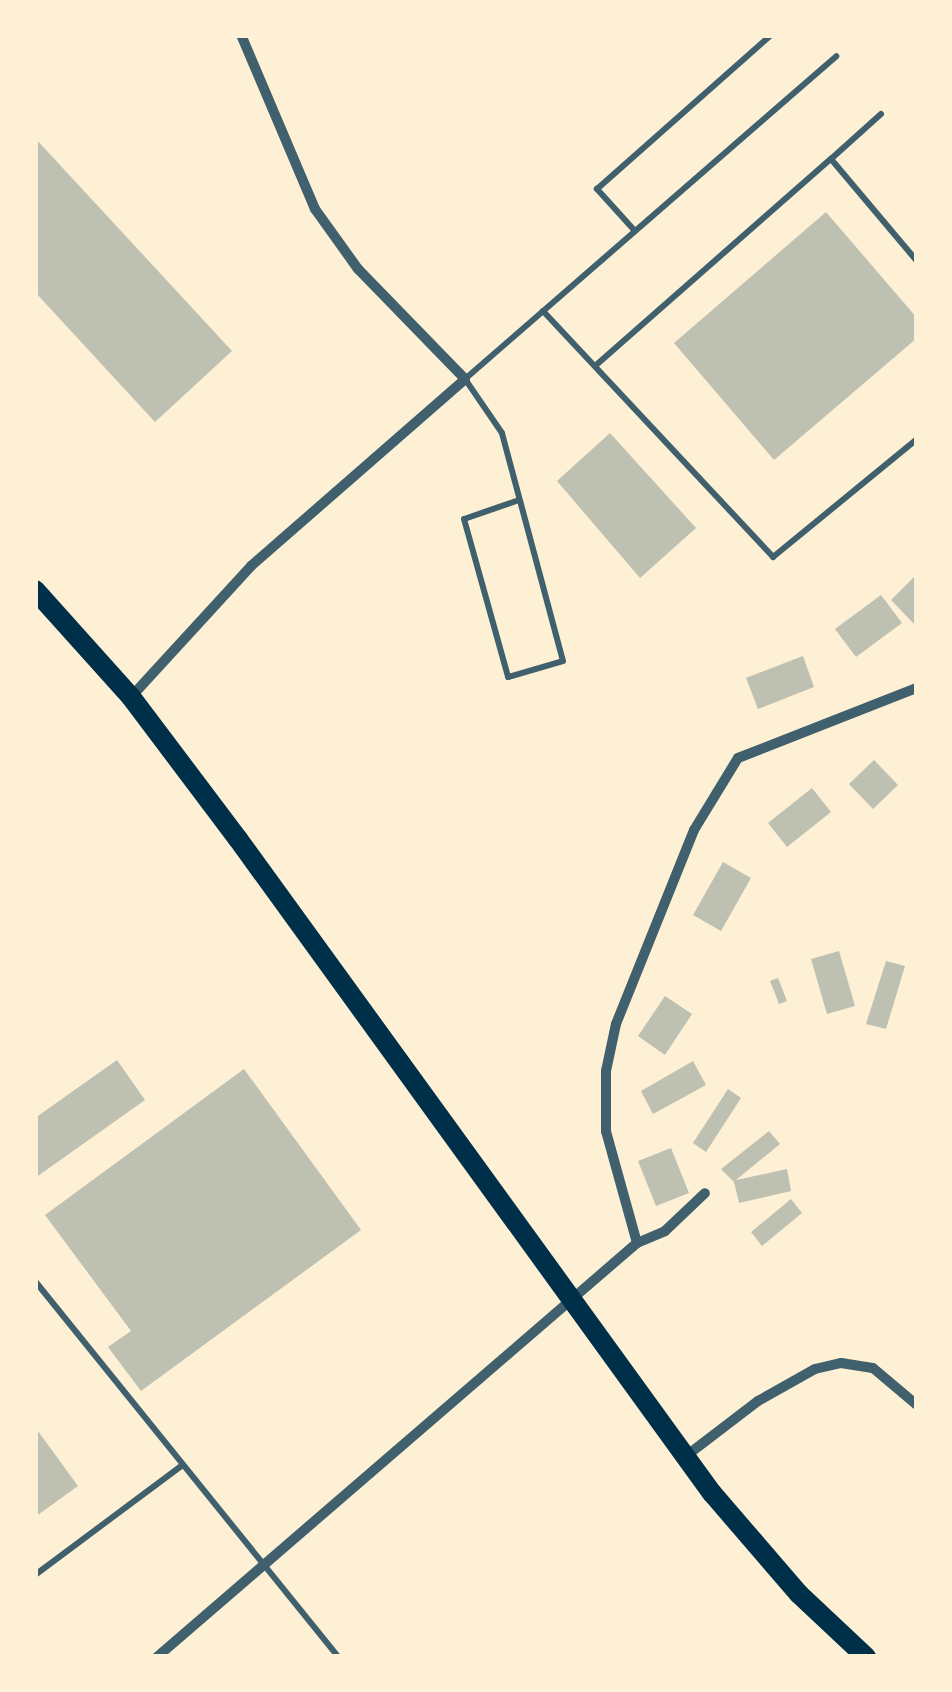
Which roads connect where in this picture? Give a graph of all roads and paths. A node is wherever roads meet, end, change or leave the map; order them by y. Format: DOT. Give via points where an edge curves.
graph roads {
  1 [pos="242,35"];
  2 [pos="772,35"];
  3 [pos="836,56"];
  4 [pos="882,114"];
  5 [pos="831,159"];
  6 [pos="635,231"];
  7 [pos="917,261"];
  8 [pos="543,310"];
  9 [pos="595,366"];
  10 [pos="465,379"];
  11 [pos="917,439"];
  12 [pos="520,500"];
  13 [pos="35,590"];
  14 [pos="917,688"];
  15 [pos="131,697"];
  16 [pos="705,1193"];
  17 [pos="636,1243"];
  18 [pos="35,1281"];
  19 [pos="572,1302"];
  20 [pos="917,1405"];
  21 [pos="685,1457"];
  22 [pos="181,1466"];
  23 [pos="265,1567"];
  24 [pos="35,1575"];
  25 [pos="158,1657"];
  26 [pos="338,1657"];
  27 [pos="866,1657"];
  1 -- 10 [label="street" via="314,209 358,269"];
  2 -- 6 [label="lane" via="597,189"];
  3 -- 6 [label="lane"];
  4 -- 5 [label="lane"];
  5 -- 7 [label="lane"];
  5 -- 9 [label="lane"];
  6 -- 8 [label="lane"];
  8 -- 9 [label="lane"];
  8 -- 10 [label="lane"];
  9 -- 11 [label="lane" via="772,557"];
  10 -- 12 [label="lane" via="502,433"];
  10 -- 15 [label="street" via="251,566"];
  12 -- 12 [label="lane" via="563,661 508,677 464,519"];
  13 -- 15 [label="main road"];
  14 -- 17 [label="street" via="854,718 751,750 727,769 694,830 616,1024 606,1072 606,1131"];
  15 -- 19 [label="main road"];
  16 -- 17 [label="street" via="664,1231"];
  17 -- 19 [label="street"];
  18 -- 22 [label="lane"];
  19 -- 21 [label="main road"];
  19 -- 23 [label="street"];
  20 -- 21 [label="street" via="874,1368 841,1363 815,1369 758,1402"];
  21 -- 27 [label="main road" via="770,1563"];
  22 -- 23 [label="lane"];
  22 -- 24 [label="lane"];
  23 -- 25 [label="street"];
  23 -- 26 [label="lane"];
}
